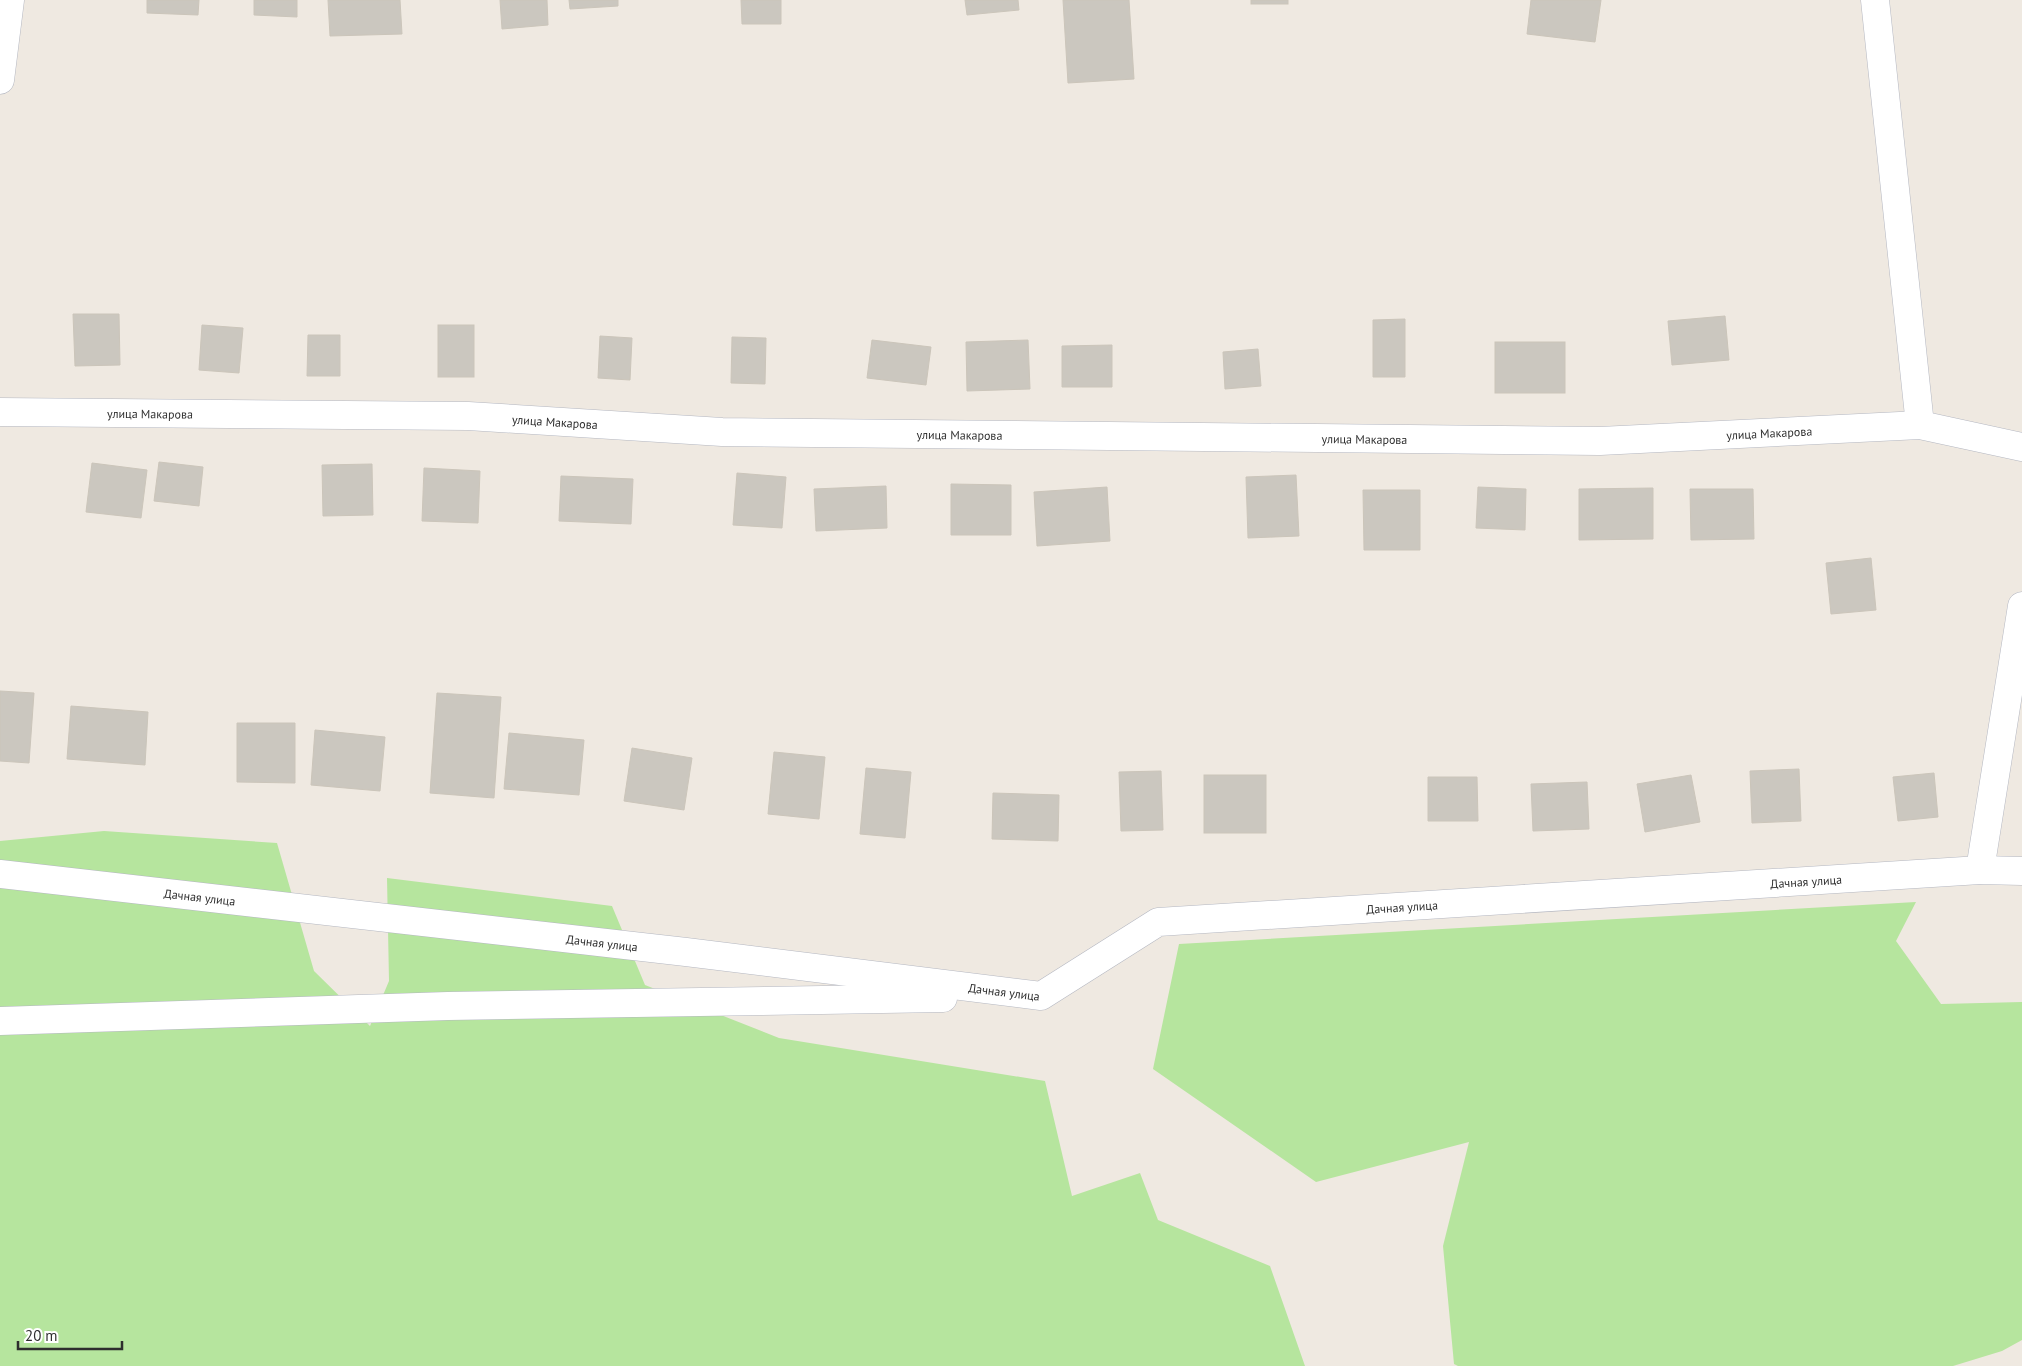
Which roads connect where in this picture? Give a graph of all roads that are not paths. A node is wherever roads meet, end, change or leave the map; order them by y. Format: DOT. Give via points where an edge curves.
graph roads {
  1 [pos="10,0"];
  2 [pos="1875,0"];
  3 [pos="0,80"];
  4 [pos="0,412"];
  5 [pos="1920,425"];
  6 [pos="2022,447"];
  7 [pos="2022,606"];
  8 [pos="1980,870"];
  9 [pos="2022,871"];
  10 [pos="0,874"];
  11 [pos="1041,996"];
  12 [pos="0,1021"];
  1 -- 3 [label="street"];
  2 -- 5 [label="street"];
  4 -- 5 [label="street, улица Макарова" via="468,416 722,432 1590,441"];
  5 -- 6 [label="street, улица Макарова"];
  7 -- 8 [label="street"];
  8 -- 9 [label="street, Дачная улица"];
  8 -- 11 [label="street, Дачная улица" via="1158,922"];
  10 -- 11 [label="street, Дачная улица"];
  11 -- 12 [label="street" via="448,1006"];
}
